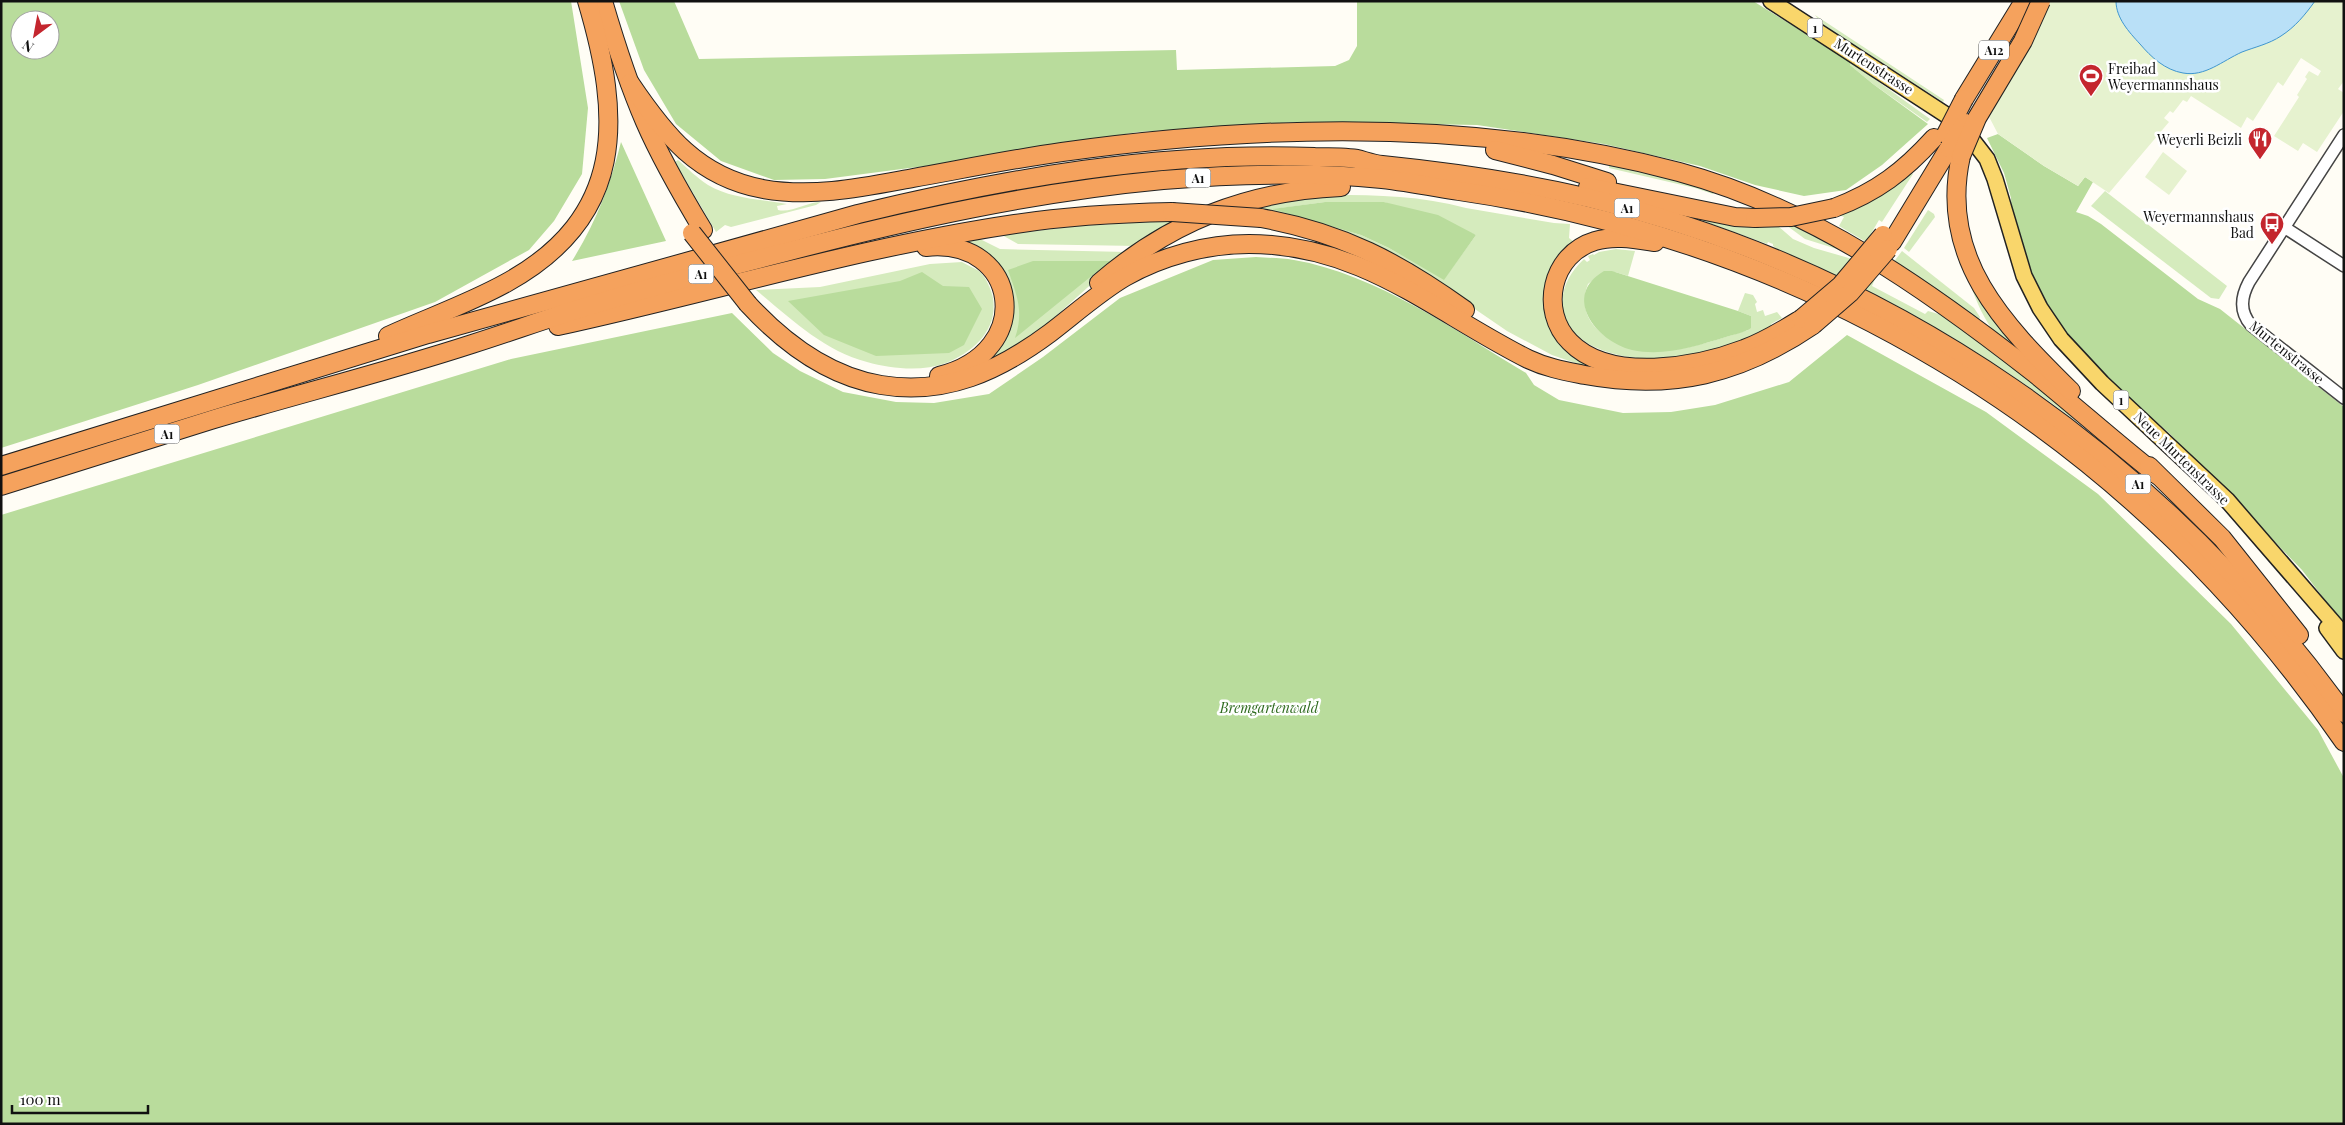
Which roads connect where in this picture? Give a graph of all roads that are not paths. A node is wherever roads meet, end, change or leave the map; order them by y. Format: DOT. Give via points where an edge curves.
graph roads {
  1 [pos="603,1"];
  2 [pos="1771,1"];
  3 [pos="2024,1"];
  4 [pos="2041,1"];
  5 [pos="588,7"];
  6 [pos="630,83"];
  7 [pos="1320,133"];
  8 [pos="2344,135"];
  9 [pos="1971,137"];
  10 [pos="1946,146"];
  11 [pos="1355,159"];
  12 [pos="1459,190"];
  13 [pos="1658,201"];
  14 [pos="2284,227"];
  15 [pos="698,232"];
  16 [pos="866,253"];
  17 [pos="2344,266"];
  18 [pos="1752,268"];
  19 [pos="753,302"];
  20 [pos="1807,322"];
  21 [pos="467,346"];
  22 [pos="1016,356"];
  23 [pos="332,363"];
  24 [pos="1584,374"];
  25 [pos="2344,398"];
  26 [pos="1,466"];
  27 [pos="2157,474"];
  28 [pos="1,486"];
  29 [pos="2286,569"];
  30 [pos="2338,622"];
  31 [pos="2344,646"];
  32 [pos="2344,696"];
  33 [pos="2344,712"];
  34 [pos="2344,742"];
  1 -- 6 [label="highway"];
  2 -- 9 [label="main road, Murtenstrasse / 1" via="1956,120"];
  3 -- 10 [label="highway, A12, bridge" via="1964,99"];
  4 -- 10 [label="highway, bridge"];
  5 -- 15 [label="highway" via="648,154 666,190"];
  5 -- 23 [label="highway" via="605,87 608,144 600,182 577,226 547,256 506,283"];
  6 -- 7 [label="highway" via="669,137 701,164 746,185 780,191 834,191 1034,156 1128,144 1202,137"];
  6 -- 15 [label="highway"];
  7 -- 13 [label="highway" via="1422,140 1492,150 1616,184"];
  7 -- 27 [label="highway" via="1423,134 1567,150 1678,172 1759,199 1845,241 1913,285 2019,362"];
  8 -- 14 [label="street"];
  9 -- 29 [label="main road, Neue Murtenstrasse / 1" via="1987,159 1995,179 2024,276 2057,334 2098,379 2222,496"];
  10 -- 13 [label="highway, bridge" via="1861,198 1834,208 1791,217 1735,217"];
  10 -- 20 [label="highway, bridge" via="1850,293"];
  10 -- 27 [label="highway" via="1959,232 1969,264 1987,295 2051,371"];
  11 -- 13 [label="highway" via="1374,154 1517,172"];
  11 -- 23 [label="highway, A1" via="1253,156 1159,162 1049,175 932,197 680,262"];
  11 -- 33 [label="highway, A1" via="1512,182 1663,219 1782,262 1913,325 2038,405 2155,499 2261,607"];
  12 -- 18 [label="highway, A1" via="1630,226"];
  12 -- 21 [label="highway, A1" via="1381,179 1275,175 1160,180 1042,196 910,221 755,260 596,303"];
  12 -- 22 [label="highway" via="1349,186 1278,193 1240,202 1196,219 1142,249"];
  14 -- 17 [label="street"];
  14 -- 25 [label="street, Murtenstrasse" via="2249,282 2242,299 2242,312 2251,324"];
  15 -- 19 [label="highway"];
  16 -- 19 [label="highway" via="943,246 979,258 994,274 1004,297 1004,319 996,340 981,357 954,372 896,378 854,368 822,353"];
  16 -- 21 [label="highway"];
  16 -- 24 [label="highway, bridge" via="1016,223 1088,215 1172,212 1261,218 1320,232 1374,253 1411,273 1512,342"];
  18 -- 20 [label="highway" via="1714,263 1655,242 1605,239 1582,246 1562,266 1553,288 1553,311 1562,332 1581,351 1606,362 1635,367 1687,364 1724,356"];
  18 -- 34 [label="highway, A1" via="1852,312 1926,352 1988,390 2068,448 2144,511 2208,574 2280,656"];
  19 -- 22 [label="highway" via="784,339 808,356 872,384 914,388 949,384 979,376"];
  20 -- 24 [label="highway" via="1771,352 1702,376 1628,382"];
  21 -- 28 [label="highway, A1"];
  22 -- 24 [label="highway" via="1111,286 1141,269 1198,250 1248,244 1302,249 1365,268 1410,290 1530,360 1553,370"];
  23 -- 26 [label="highway, A1"];
  27 -- 32 [label="highway" via="2239,558"];
  29 -- 30 [label="main road, Neue Murtenstrasse / 1"];
  29 -- 31 [label="main road, Neue Murtenstrasse / 1"];
  30 -- 31 [label="main road, Neue Murtenstrasse / 1"];
}
